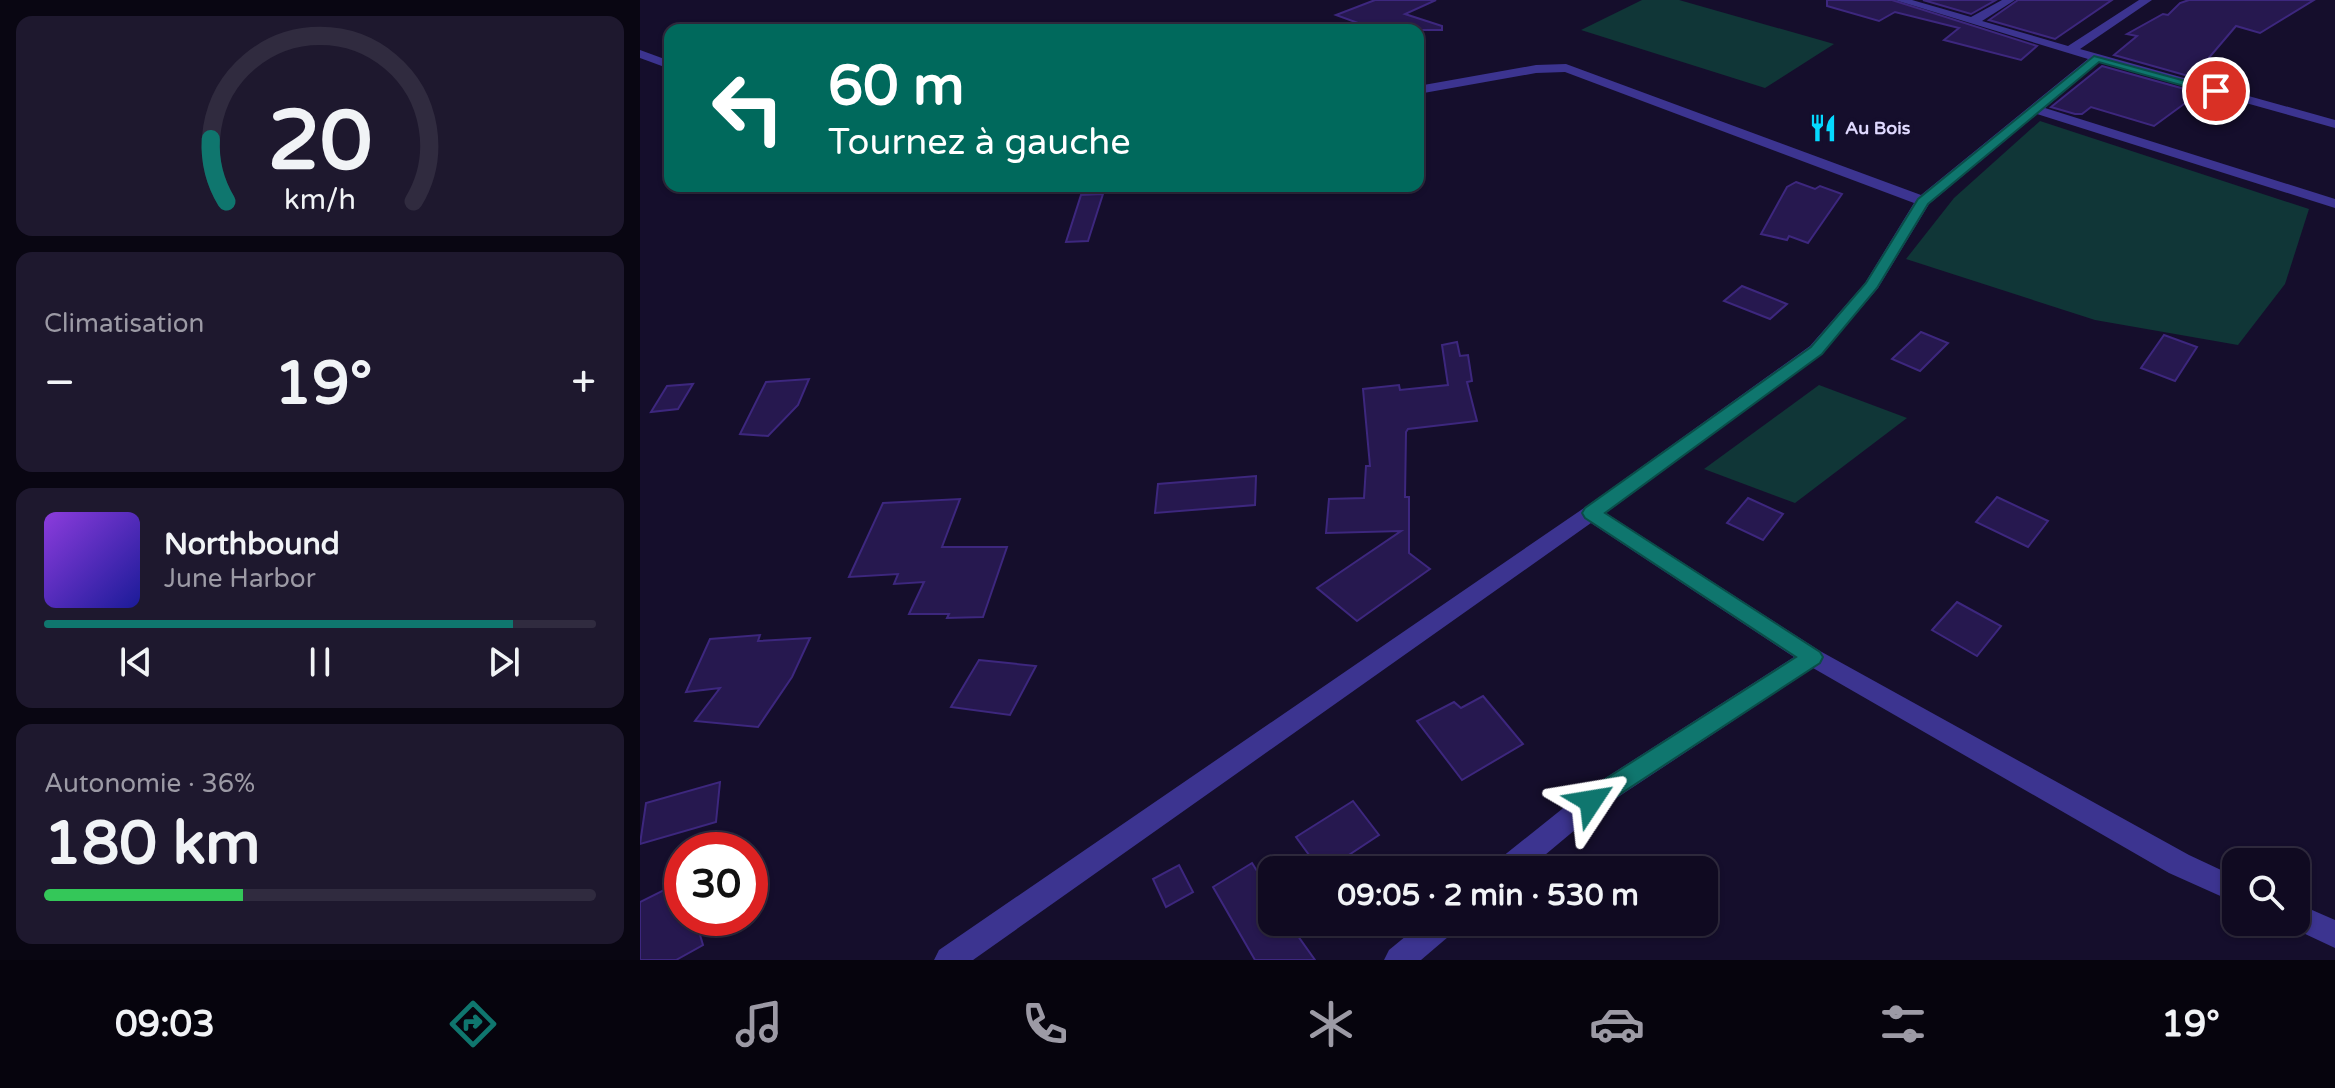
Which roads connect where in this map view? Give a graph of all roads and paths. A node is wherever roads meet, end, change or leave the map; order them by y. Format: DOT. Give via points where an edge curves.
graph roads {
  1 [pos="1900,0"];
  2 [pos="2010,0"];
  3 [pos="2147,0"];
  4 [pos="1971,22"];
  5 [pos="2070,50"];
  6 [pos="640,54"];
  7 [pos="2097,58"];
  8 [pos="664,63"];
  9 [pos="1424,89"];
  10 [pos="2036,109"];
  11 [pos="2335,124"];
  12 [pos="1923,201"];
  13 [pos="2335,204"];
  14 [pos="1591,513"];
  15 [pos="1812,657"];
  16 [pos="1524,856"];
  17 [pos="2222,884"];
  18 [pos="2310,922"];
  19 [pos="2335,934"];
  20 [pos="1428,936"];
  21 [pos="949,960"];
  22 [pos="1399,960"];
  1 -- 4 [label="street"];
  2 -- 4 [label="street"];
  3 -- 5 [label="street"];
  4 -- 5 [label="street"];
  5 -- 7 [label="street"];
  6 -- 8 [label="street"];
  7 -- 10 [label="street"];
  7 -- 11 [label="street"];
  9 -- 12 [label="street" via="1566,68"];
  10 -- 12 [label="street"];
  10 -- 13 [label="street"];
  12 -- 14 [label="street" via="1872,285 1816,350"];
  14 -- 15 [label="street"];
  14 -- 21 [label="street"];
  15 -- 16 [label="street" via="1591,801"];
  15 -- 17 [label="street"];
  18 -- 19 [label="street"];
  20 -- 22 [label="street"];
}
